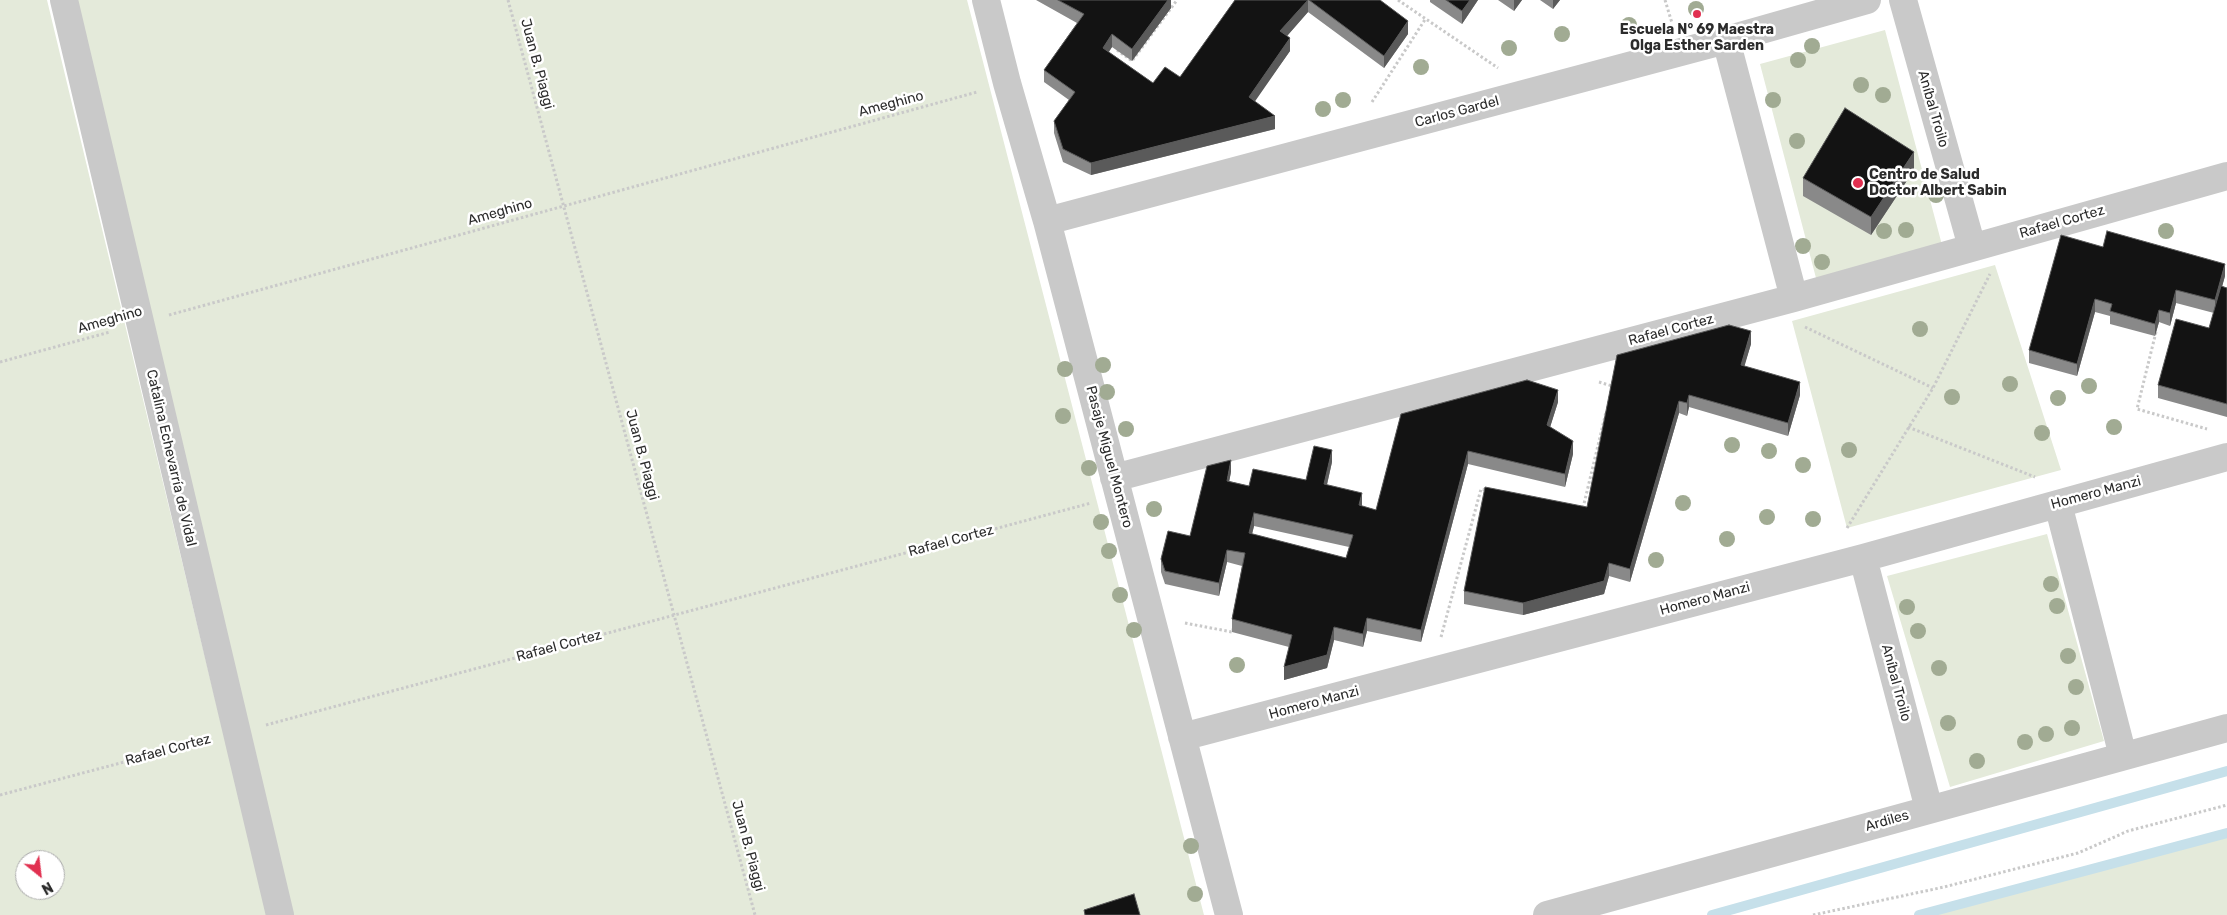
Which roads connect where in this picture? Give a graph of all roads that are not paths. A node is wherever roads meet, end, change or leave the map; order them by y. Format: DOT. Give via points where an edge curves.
graph roads {
  1 [pos="64,0"];
  2 [pos="986,0"];
  3 [pos="1868,0"];
  4 [pos="1903,0"];
  5 [pos="1726,40"];
  6 [pos="2227,176"];
  7 [pos="1047,221"];
  8 [pos="1972,247"];
  9 [pos="1794,298"];
  10 [pos="2227,457"];
  11 [pos="1116,487"];
  12 [pos="2058,504"];
  13 [pos="1863,558"];
  14 [pos="2227,728"];
  15 [pos="1182,737"];
  16 [pos="2123,756"];
  17 [pos="1929,809"];
  18 [pos="280,915"];
  19 [pos="1229,915"];
  20 [pos="1547,915"];
  1 -- 18 [label="street, Catalina Echevarría de Vidal"];
  2 -- 7 [label="street, Pasaje Miguel Montero"];
  3 -- 5 [label="street, Carlos Gardel"];
  4 -- 8 [label="street, Aníbal Troilo"];
  5 -- 7 [label="street, Carlos Gardel"];
  5 -- 9 [label="street"];
  6 -- 8 [label="street, Rafael Cortez"];
  7 -- 11 [label="street, Pasaje Miguel Montero"];
  8 -- 9 [label="street, Rafael Cortez"];
  9 -- 11 [label="street, Rafael Cortez"];
  10 -- 12 [label="street, Homero Manzi"];
  11 -- 15 [label="street, Pasaje Miguel Montero"];
  12 -- 13 [label="street, Homero Manzi"];
  12 -- 16 [label="street"];
  13 -- 15 [label="street, Homero Manzi"];
  13 -- 17 [label="street, Aníbal Troilo"];
  14 -- 16 [label="street, Ardiles"];
  15 -- 19 [label="street, Pasaje Miguel Montero"];
  16 -- 17 [label="street, Ardiles"];
  17 -- 20 [label="street, Ardiles"];
}
